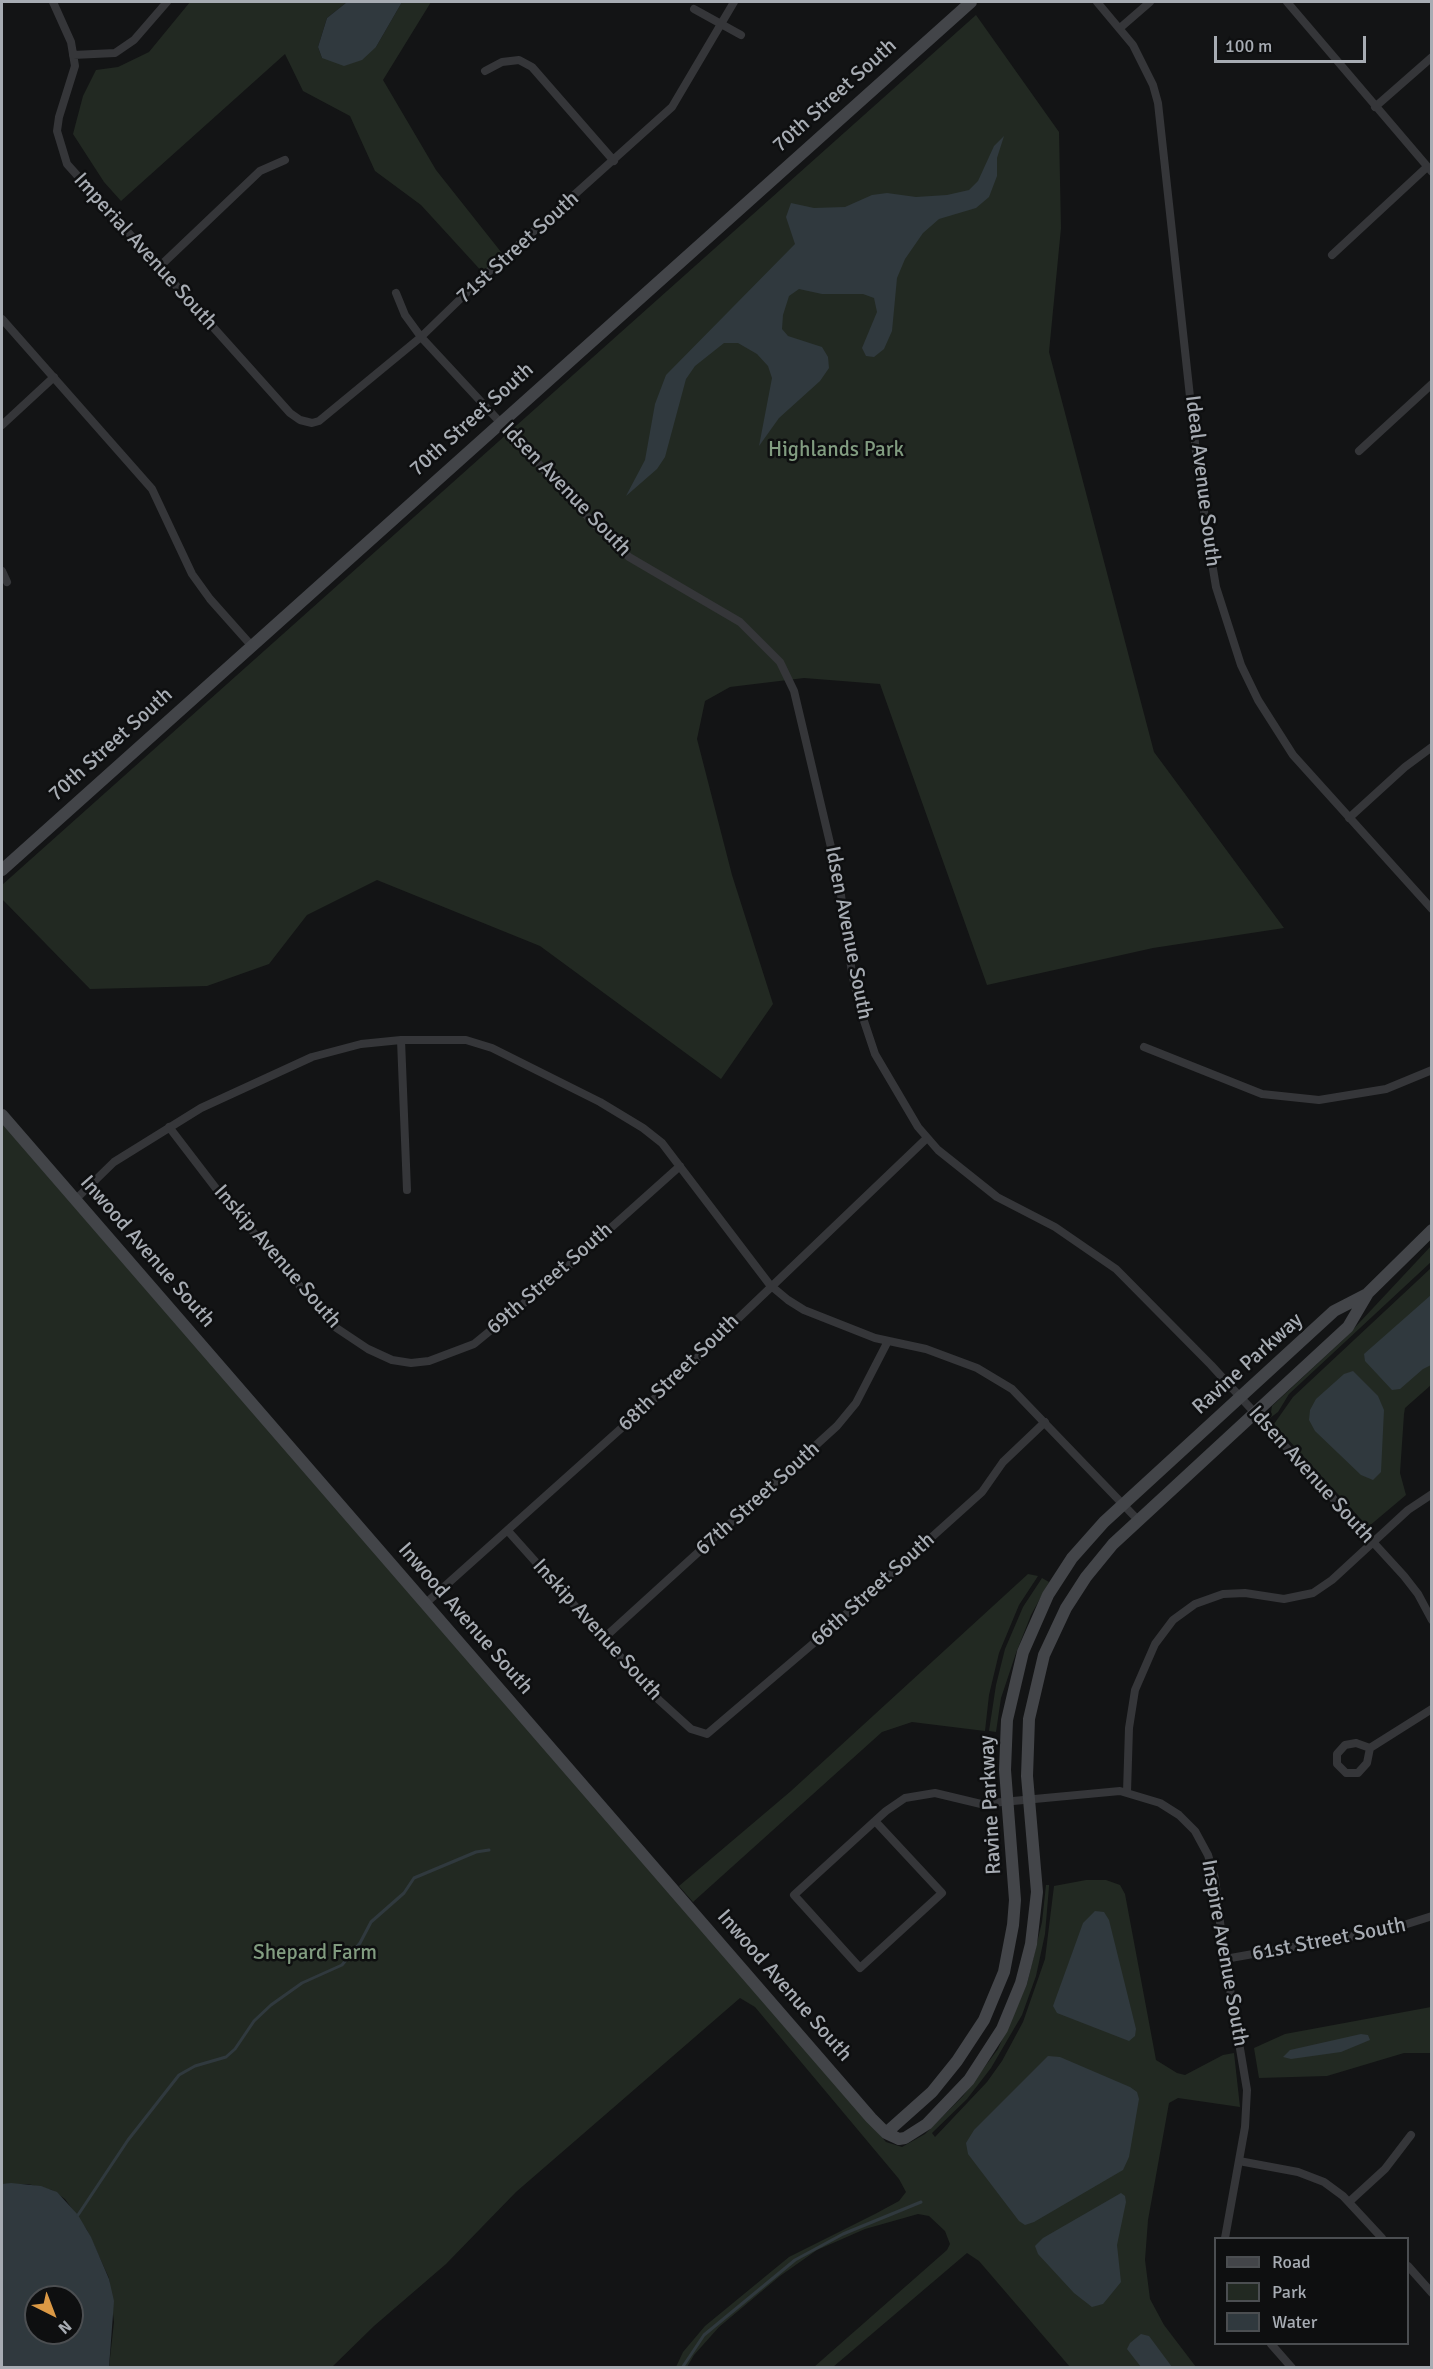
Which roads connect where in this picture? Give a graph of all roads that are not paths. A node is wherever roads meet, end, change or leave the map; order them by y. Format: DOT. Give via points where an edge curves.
graph roads {
  1 [pos="53,2"];
  2 [pos="167,2"];
  3 [pos="735,2"];
  4 [pos="971,2"];
  5 [pos="1097,2"];
  6 [pos="1150,2"];
  7 [pos="1287,2"];
  8 [pos="694,9"];
  9 [pos="722,24"];
  10 [pos="1120,28"];
  11 [pos="741,35"];
  12 [pos="73,55"];
  13 [pos="1431,57"];
  14 [pos="485,71"];
  15 [pos="1375,107"];
  16 [pos="285,160"];
  17 [pos="614,160"];
  18 [pos="1429,169"];
  19 [pos="1332,255"];
  20 [pos="158,268"];
  21 [pos="396,293"];
  22 [pos="2,319"];
  23 [pos="421,337"];
  24 [pos="54,377"];
  25 [pos="1431,384"];
  26 [pos="266,386"];
  27 [pos="500,421"];
  28 [pos="2,425"];
  29 [pos="1359,452"];
  30 [pos="2,571"];
  31 [pos="8,582"];
  32 [pos="250,644"];
  33 [pos="1431,747"];
  34 [pos="1349,818"];
  35 [pos="2,870"];
  36 [pos="1431,909"];
  37 [pos="401,1040"];
  38 [pos="1144,1047"];
  39 [pos="1431,1070"];
  40 [pos="2,1115"];
  41 [pos="169,1127"];
  42 [pos="927,1138"];
  43 [pos="680,1166"];
  44 [pos="407,1190"];
  45 [pos="75,1200"];
  46 [pos="1431,1230"];
  47 [pos="771,1285"];
  48 [pos="1368,1293"];
  49 [pos="888,1341"];
  50 [pos="405,1362"];
  51 [pos="1240,1397"];
  52 [pos="1255,1413"];
  53 [pos="1045,1422"];
  54 [pos="1431,1494"];
  55 [pos="1123,1504"];
  56 [pos="1138,1520"];
  57 [pos="508,1531"];
  58 [pos="1373,1542"];
  59 [pos="426,1603"];
  60 [pos="1431,1620"];
  61 [pos="604,1638"];
  62 [pos="1431,1709"];
  63 [pos="688,1727"];
  64 [pos="1370,1749"];
  65 [pos="1127,1792"];
  66 [pos="1028,1799"];
  67 [pos="1008,1801"];
  68 [pos="875,1821"];
  69 [pos="1431,1916"];
  70 [pos="1225,1959"];
  71 [pos="886,2133"];
  72 [pos="1411,2135"];
  73 [pos="1239,2161"];
  74 [pos="1349,2202"];
  75 [pos="1225,2237"];
  76 [pos="1381,2237"];
  77 [pos="1409,2268"];
  78 [pos="1431,2293"];
  79 [pos="1273,2345"];
  80 [pos="1293,2367"];
  1 -- 12 [label="street, Imperial Avenue South"];
  2 -- 12 [label="street" via="134,40 115,53"];
  3 -- 9 [label="street, 71st Street South"];
  4 -- 27 [label="street, 70th Street South"];
  5 -- 10 [label="street, Ideal Avenue South"];
  6 -- 10 [label="street"];
  7 -- 15 [label="street"];
  8 -- 9 [label="street"];
  9 -- 11 [label="street"];
  9 -- 17 [label="street, 71st Street South" via="672,107"];
  10 -- 34 [label="street, Ideal Avenue South" via="1145,67 1158,103 1197,461 1216,587 1229,633 1241,665 1277,731"];
  12 -- 20 [label="street, Imperial Avenue South" via="75,66 57,131 67,164"];
  13 -- 15 [label="street"];
  14 -- 17 [label="street" via="502,62 519,60 532,67"];
  15 -- 18 [label="street"];
  16 -- 20 [label="street" via="261,171"];
  17 -- 23 [label="street, 71st Street South"];
  18 -- 19 [label="street"];
  20 -- 26 [label="street, Imperial Avenue South"];
  21 -- 23 [label="street, Idsen Avenue South" via="405,315"];
  22 -- 24 [label="street"];
  23 -- 26 [label="street, 71st Street South" via="319,421 300,420"];
  23 -- 27 [label="street, Idsen Avenue South"];
  24 -- 28 [label="street"];
  24 -- 32 [label="street" via="152,489 192,574"];
  25 -- 29 [label="street"];
  27 -- 32 [label="street, 70th Street South"];
  27 -- 42 [label="street, Idsen Avenue South" via="629,557 718,606 780,662 794,692 839,881 861,1012 875,1054"];
  30 -- 31 [label="street"];
  32 -- 35 [label="street, 70th Street South"];
  33 -- 34 [label="street"];
  34 -- 36 [label="street, Ideal Avenue South"];
  37 -- 41 [label="street" via="361,1044 312,1057"];
  37 -- 43 [label="street" via="466,1041 492,1048 643,1128 662,1143"];
  37 -- 44 [label="street"];
  38 -- 39 [label="street" via="1262,1094 1319,1100 1386,1089"];
  40 -- 45 [label="street, Inwood Avenue South"];
  41 -- 45 [label="street" via="114,1162"];
  41 -- 50 [label="street, Inskip Avenue South" via="218,1191 335,1327 368,1349"];
  42 -- 47 [label="street, 68th Street South"];
  42 -- 51 [label="street, Idsen Avenue South" via="997,1197 1055,1227 1116,1269"];
  43 -- 47 [label="street"];
  43 -- 50 [label="street, 69th Street South" via="474,1344 429,1361"];
  45 -- 59 [label="street, Inwood Avenue South"];
  46 -- 48 [label="street, Ravine Parkway"];
  47 -- 49 [label="street" via="804,1310"];
  47 -- 57 [label="street, 68th Street South" via="654,1399"];
  48 -- 51 [label="street, Ravine Parkway" via="1334,1311"];
  48 -- 52 [label="street, Ravine Parkway" via="1348,1327"];
  49 -- 53 [label="street" via="926,1349 977,1368 1012,1389"];
  49 -- 61 [label="street, 67th Street South" via="856,1403 837,1426"];
  51 -- 52 [label="street, Idsen Avenue South"];
  51 -- 55 [label="street, Ravine Parkway"];
  52 -- 56 [label="street, Ravine Parkway"];
  52 -- 58 [label="street, Idsen Avenue South"];
  53 -- 55 [label="street"];
  53 -- 63 [label="street, 66th Street South" via="1003,1462 982,1492 719,1726 707,1734"];
  54 -- 58 [label="street"];
  55 -- 56 [label="street"];
  55 -- 67 [label="street, Ravine Parkway" via="1067,1565 1029,1634 1007,1713"];
  56 -- 66 [label="street, Ravine Parkway" via="1086,1577 1047,1647 1029,1719"];
  57 -- 59 [label="street, 68th Street South"];
  57 -- 61 [label="street, Inskip Avenue South"];
  58 -- 60 [label="street, Idsen Avenue South" via="1413,1588"];
  58 -- 65 [label="street" via="1326,1585 1310,1594 1288,1599 1223,1594 1196,1604 1173,1620 1155,1644 1135,1690 1129,1728"];
  59 -- 71 [label="street, Inwood Avenue South"];
  61 -- 63 [label="street, Inskip Avenue South"];
  62 -- 64 [label="street"];
  65 -- 66 [label="street, Inspire Avenue South"];
  65 -- 70 [label="street, Inspire Avenue South" via="1171,1809 1204,1845 1215,1878"];
  66 -- 67 [label="street, Inspire Avenue South"];
  66 -- 71 [label="street, Ravine Parkway" via="1036,1898 1029,1952 1016,1998 998,2037 969,2080 935,2117 905,2138 895,2139"];
  67 -- 68 [label="street, Inspire Avenue South" via="976,1804 923,1794 898,1802"];
  67 -- 71 [label="street, Ravine Parkway" via="1015,1909 1006,1966 996,1994 977,2033 946,2075"];
  68 -- 68 [label="street, Inspire Avenue South" via="942,1893 860,1968 794,1895"];
  69 -- 70 [label="street, 61st Street South" via="1382,1932"];
  70 -- 73 [label="street, Inspire Avenue South" via="1246,2085"];
  72 -- 74 [label="street" via="1384,2169"];
  73 -- 74 [label="street" via="1316,2177"];
  73 -- 75 [label="street, Inspire Avenue South"];
  74 -- 76 [label="street"];
  77 -- 78 [label="street"];
  79 -- 80 [label="street"];
}
